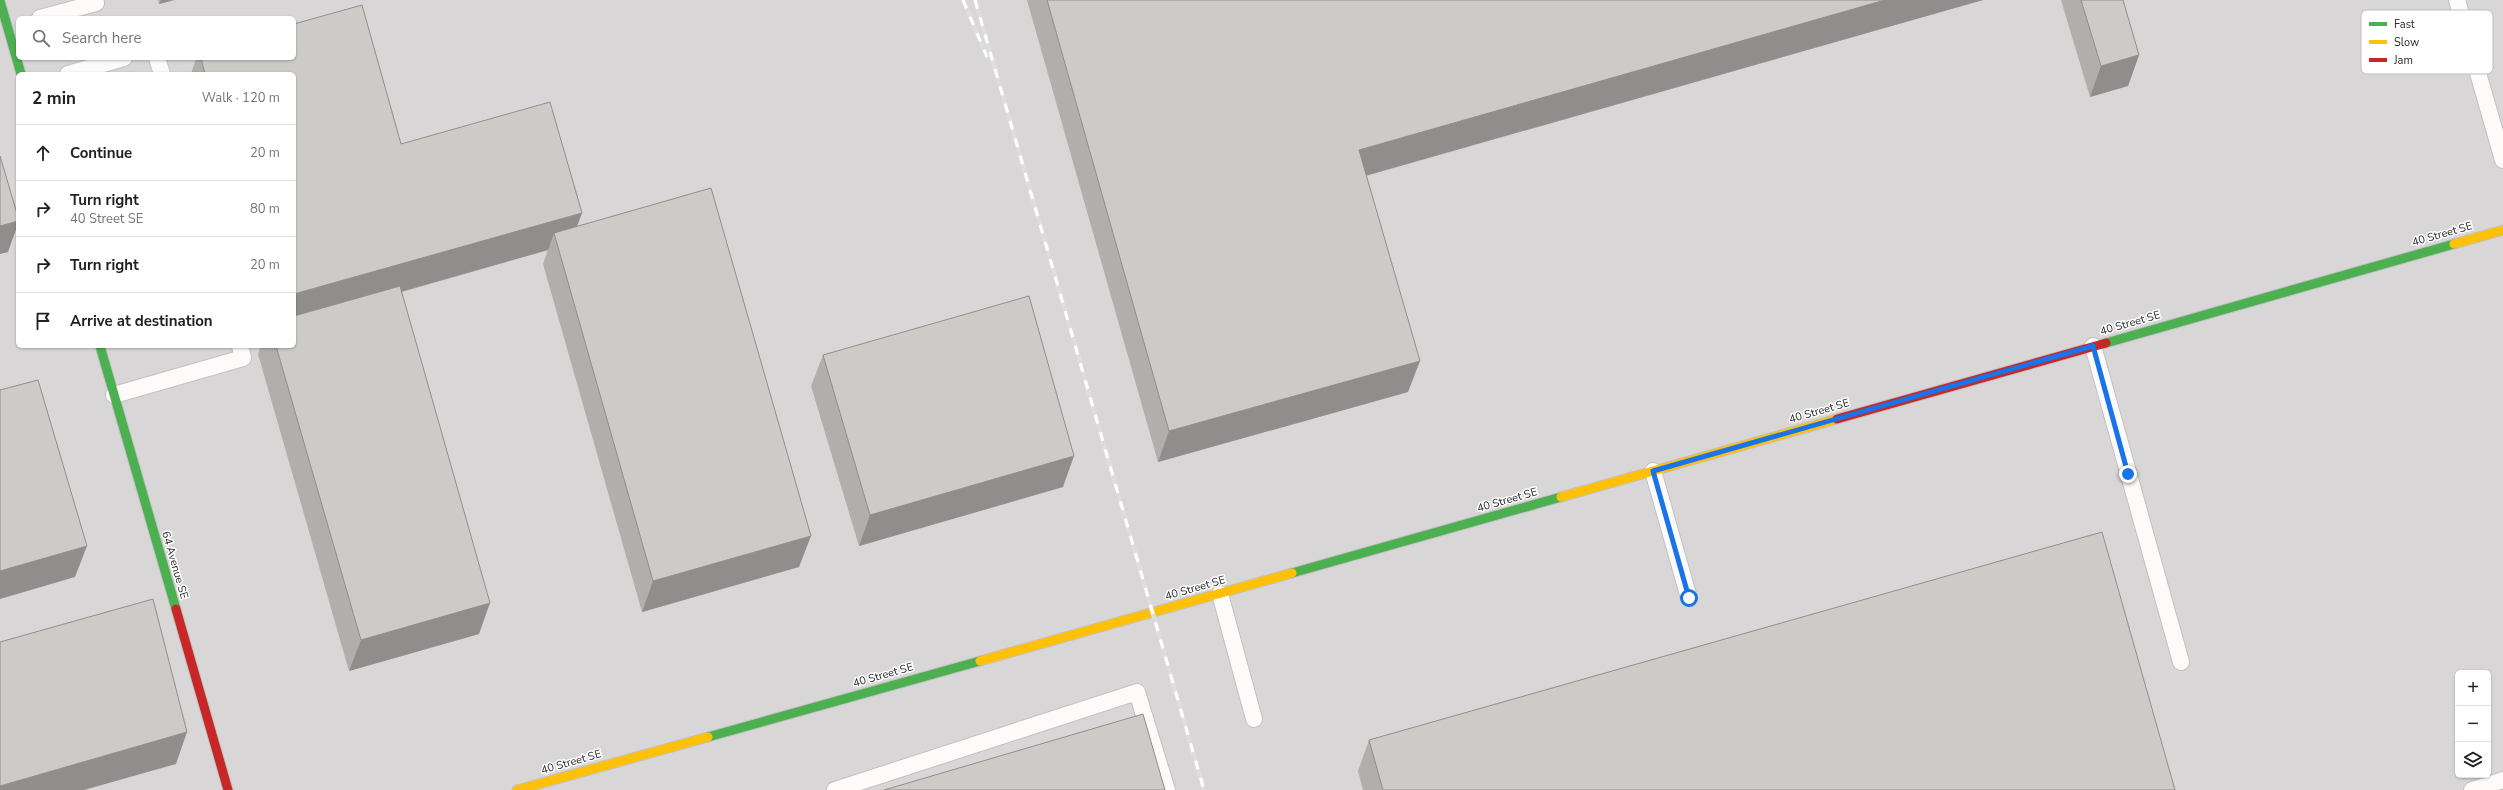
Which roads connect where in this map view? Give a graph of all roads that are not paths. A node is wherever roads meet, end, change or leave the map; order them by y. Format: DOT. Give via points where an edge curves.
graph roads {
  1 [pos="95,0"];
  2 [pos="2457,0"];
  3 [pos="0,1"];
  4 [pos="2460,10"];
  5 [pos="47,16"];
  6 [pos="13,26"];
  7 [pos="16,44"];
  8 [pos="19,60"];
  9 [pos="117,60"];
  10 [pos="158,60"];
  11 [pos="21,72"];
  12 [pos="75,72"];
  13 [pos="161,72"];
  14 [pos="2478,74"];
  15 [pos="2503,160"];
  16 [pos="2503,230"];
  17 [pos="2093,346"];
  18 [pos="101,348"];
  19 [pos="240,348"];
  20 [pos="114,395"];
  21 [pos="1653,471"];
  22 [pos="1220,594"];
  23 [pos="1689,598"];
  24 [pos="2181,662"];
  25 [pos="1254,719"];
  26 [pos="2503,780"];
  27 [pos="564,784"];
  28 [pos="228,790"];
  29 [pos="517,790"];
  30 [pos="835,790"];
  31 [pos="1167,790"];
  32 [pos="2472,790"];
  1 -- 5 [label="lane" via="96,3"];
  2 -- 4 [label="lane"];
  3 -- 6 [label="street"];
  6 -- 7 [label="street"];
  8 -- 11 [label="street"];
  9 -- 12 [label="lane"];
  10 -- 13 [label="lane"];
  14 -- 15 [label="lane"];
  16 -- 17 [label="street, 40 Street SE"];
  17 -- 21 [label="street, 40 Street SE"];
  17 -- 24 [label="lane"];
  18 -- 20 [label="street, 64 Avenue SE"];
  19 -- 20 [label="lane" via="243,358"];
  20 -- 28 [label="street, 64 Avenue SE"];
  21 -- 22 [label="street, 40 Street SE"];
  21 -- 23 [label="lane"];
  22 -- 25 [label="lane"];
  22 -- 27 [label="street, 40 Street SE"];
  26 -- 32 [label="lane"];
  27 -- 29 [label="street, 40 Street SE"];
  30 -- 31 [label="lane" via="1137,692"];
}
